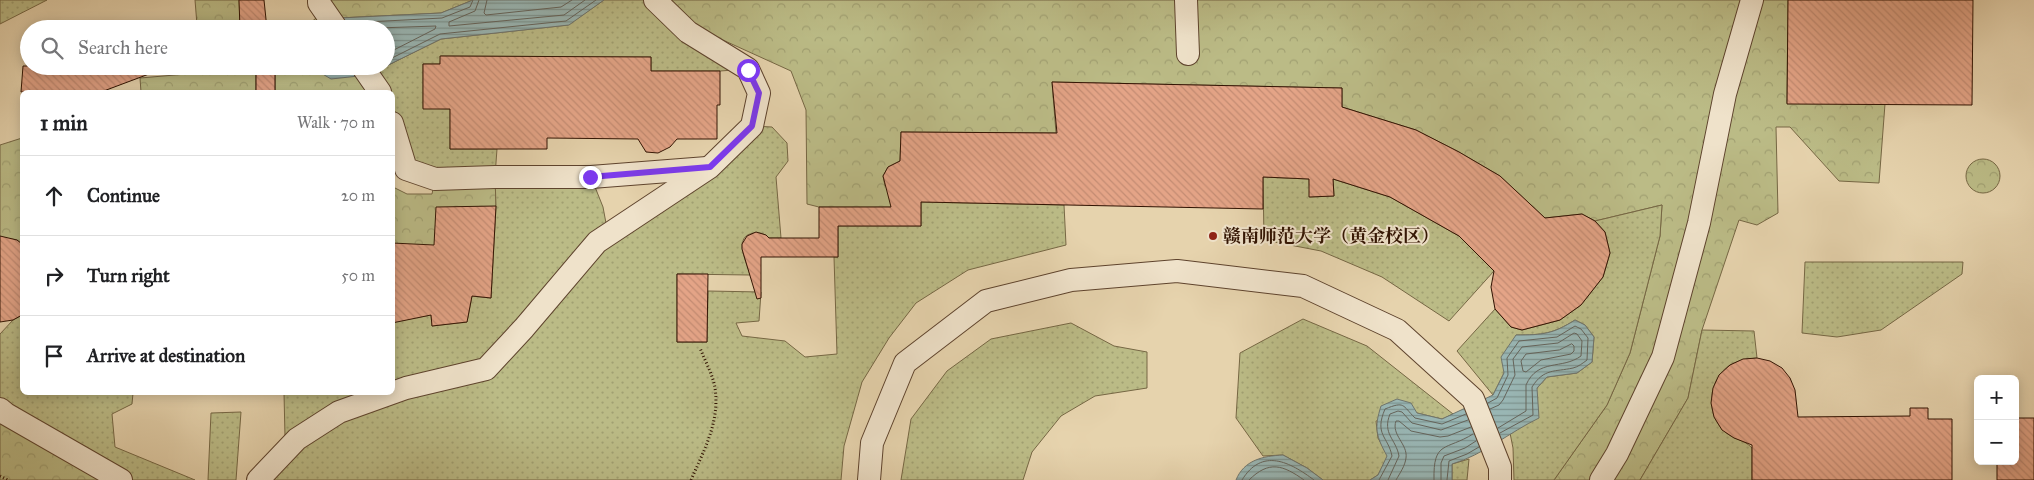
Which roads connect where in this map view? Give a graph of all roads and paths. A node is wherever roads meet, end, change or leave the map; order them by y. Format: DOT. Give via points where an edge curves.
graph roads {
  1 [pos="655,0"];
  2 [pos="1186,0"];
  3 [pos="1752,0"];
  4 [pos="318,2"];
  5 [pos="330,20"];
  6 [pos="1188,54"];
  7 [pos="368,75"];
  8 [pos="379,90"];
  9 [pos="395,133"];
  10 [pos="710,167"];
  11 [pos="700,348"];
  12 [pos="395,392"];
  13 [pos="386,395"];
  14 [pos="0,409"];
  15 [pos="1500,474"];
  16 [pos="0,476"];
  17 [pos="8,480"];
  18 [pos="120,480"];
  19 [pos="258,480"];
  20 [pos="691,480"];
  21 [pos="869,480"];
  22 [pos="1601,480"];
  1 -- 10 [label="street" via="688,32 748,70 759,93 752,126"];
  2 -- 6 [label="street"];
  3 -- 22 [label="street" via="1725,94 1699,223 1663,357 1617,454"];
  4 -- 5 [label="street"];
  7 -- 8 [label="street"];
  9 -- 10 [label="street" via="406,169 435,179 590,177"];
  10 -- 12 [label="street" via="597,242 486,369"];
  11 -- 20 [label="path" via="715,386 716,412 710,438"];
  13 -- 19 [label="street" via="339,412 297,439"];
  14 -- 18 [label="street"];
  15 -- 21 [label="street" via="1472,399 1398,330 1303,286 1177,271 1071,280 986,301 905,362 872,444"];
  16 -- 17 [label="path"];
}
